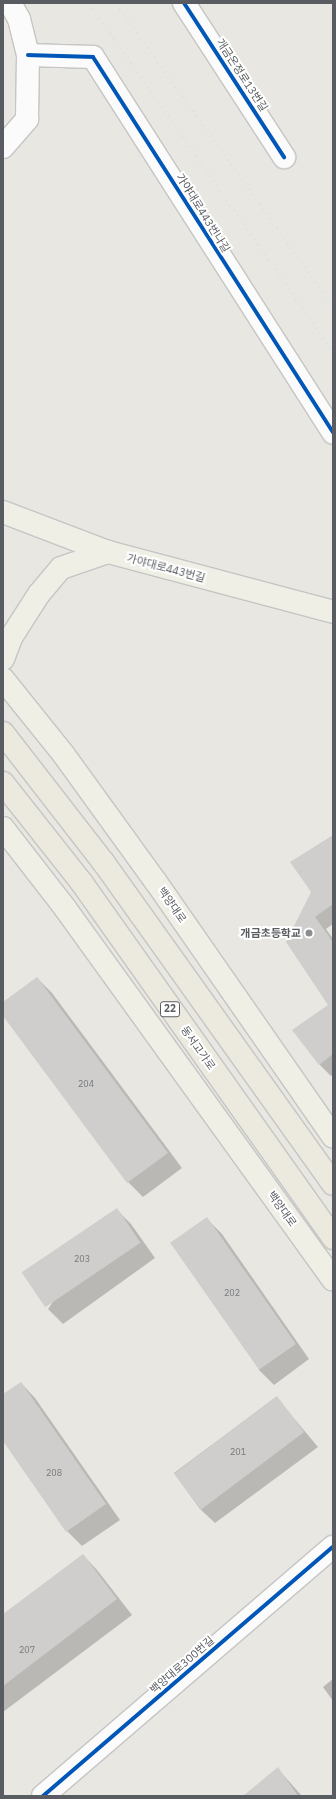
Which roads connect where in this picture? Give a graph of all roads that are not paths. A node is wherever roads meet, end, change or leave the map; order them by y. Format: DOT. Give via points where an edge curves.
graph roads {
  1 [pos="10,3"];
  2 [pos="184,3"];
  3 [pos="28,55"];
  4 [pos="3,147"];
  5 [pos="284,157"];
  6 [pos="333,433"];
  7 [pos="3,512"];
  8 [pos="108,552"];
  9 [pos="333,612"];
  10 [pos="3,659"];
  11 [pos="3,679"];
  12 [pos="3,733"];
  13 [pos="3,783"];
  14 [pos="3,828"];
  15 [pos="333,1137"];
  16 [pos="333,1184"];
  17 [pos="333,1238"];
  18 [pos="333,1280"];
  19 [pos="333,1547"];
  20 [pos="43,1796"];
  1 -- 3 [label="street" via="19,18"];
  2 -- 5 [label="street, 개금온정로13번길"];
  3 -- 4 [label="street" via="27,119"];
  3 -- 6 [label="street, 가야대로443번나길" via="93,57"];
  7 -- 8 [label="main road, 가야대로443번길"];
  8 -- 9 [label="main road, 가야대로443번길"];
  8 -- 10 [label="main road" via="61,568 35,600 12,636"];
  11 -- 15 [label="main road, 백양대로" via="64,756 152,876"];
  12 -- 16 [label="highway" via="104,863"];
  13 -- 17 [label="highway, 동서고가로 / 22" via="82,883"];
  14 -- 18 [label="main road, 백양대로" via="65,908"];
  19 -- 20 [label="street, 백양대로300번길"];
}
